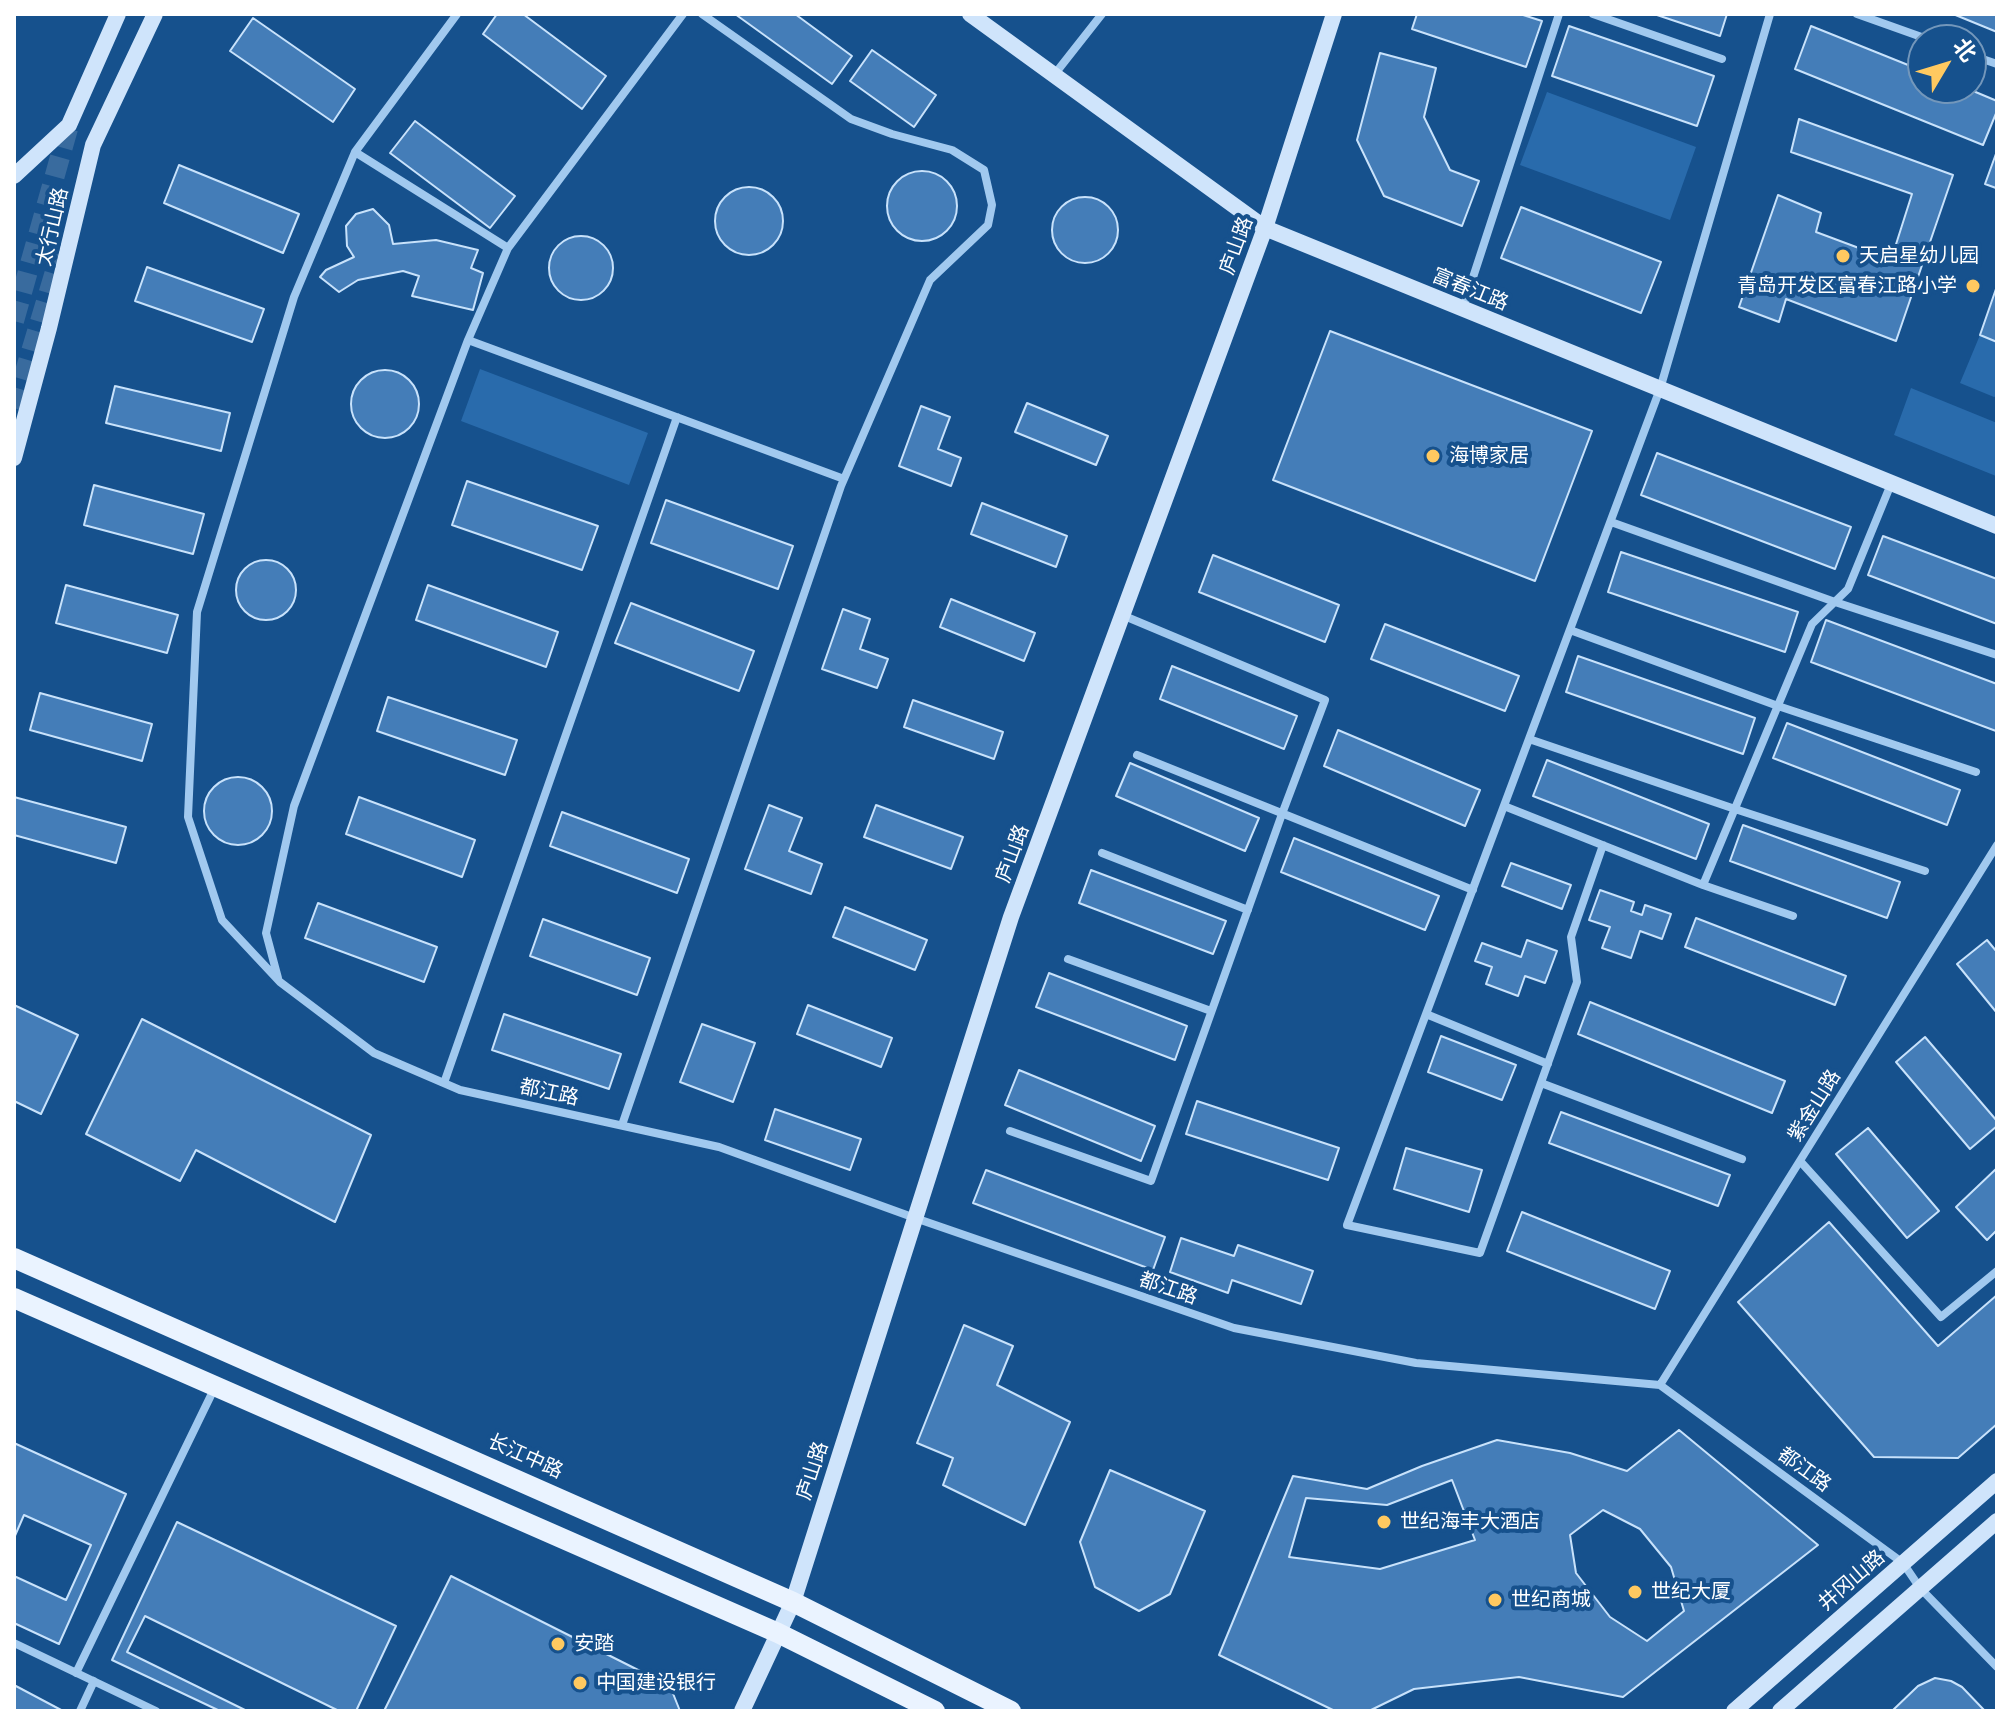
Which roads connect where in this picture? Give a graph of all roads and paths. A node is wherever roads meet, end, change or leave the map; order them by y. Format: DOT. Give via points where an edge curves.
graph roads {
  1 [pos="118,14"];
  2 [pos="155,14"];
  3 [pos="457,14"];
  4 [pos="683,14"];
  5 [pos="702,14"];
  6 [pos="970,14"];
  7 [pos="1102,14"];
  8 [pos="1334,14"];
  9 [pos="1559,14"];
  10 [pos="1593,14"];
  11 [pos="1770,14"];
  12 [pos="1857,14"];
  13 [pos="1907,32"];
  14 [pos="1722,59"];
  15 [pos="1054,75"];
  16 [pos="355,152"];
  17 [pos="14,176"];
  18 [pos="1265,228"];
  19 [pos="508,248"];
  20 [pos="1463,308"];
  21 [pos="468,340"];
  22 [pos="1660,389"];
  23 [pos="677,417"];
  24 [pos="14,458"];
  25 [pos="844,479"];
  26 [pos="1891,483"];
  27 [pos="1611,522"];
  28 [pos="1997,526"];
  29 [pos="1835,602"];
  30 [pos="1122,615"];
  31 [pos="1570,630"];
  32 [pos="1997,655"];
  33 [pos="1778,706"];
  34 [pos="1529,739"];
  35 [pos="1137,755"];
  36 [pos="1976,772"];
  37 [pos="1504,806"];
  38 [pos="1735,809"];
  39 [pos="1282,814"];
  40 [pos="1603,845"];
  41 [pos="1997,845"];
  42 [pos="1102,853"];
  43 [pos="1925,871"];
  44 [pos="1703,885"];
  45 [pos="1473,890"];
  46 [pos="1248,910"];
  47 [pos="1793,916"];
  48 [pos="1068,959"];
  49 [pos="280,982"];
  50 [pos="1211,1011"];
  51 [pos="1426,1014"];
  52 [pos="1548,1064"];
  53 [pos="444,1083"];
  54 [pos="1541,1083"];
  55 [pos="622,1125"];
  56 [pos="1010,1131"];
  57 [pos="1742,1159"];
  58 [pos="1800,1161"];
  59 [pos="915,1218"];
  60 [pos="14,1258"];
  61 [pos="1997,1271"];
  62 [pos="14,1298"];
  63 [pos="1660,1385"];
  64 [pos="215,1386"];
  65 [pos="1997,1481"];
  66 [pos="1997,1521"];
  67 [pos="1903,1563"];
  68 [pos="1920,1588"];
  69 [pos="793,1602"];
  70 [pos="778,1633"];
  71 [pos="14,1643"];
  72 [pos="1997,1667"];
  73 [pos="76,1673"];
  74 [pos="94,1681"];
  75 [pos="80,1711"];
  76 [pos="156,1711"];
  77 [pos="742,1711"];
  78 [pos="935,1711"];
  79 [pos="1011,1711"];
  80 [pos="1734,1711"];
  81 [pos="1780,1711"];
  1 -- 17 [label="street" via="69,125"];
  2 -- 24 [label="street, 太行山路" via="93,145"];
  3 -- 16 [label="street, 都江路"];
  4 -- 19 [label="street"];
  5 -- 25 [label="street" via="851,119 952,150 984,170 992,205 988,225 930,280"];
  6 -- 15 [label="street, 富春江路"];
  7 -- 15 [label="street"];
  8 -- 18 [label="street, 庐山路"];
  9 -- 20 [label="street"];
  10 -- 14 [label="street"];
  11 -- 22 [label="street"];
  12 -- 13 [label="street"];
  15 -- 18 [label="street, 富春江路"];
  16 -- 19 [label="street"];
  16 -- 49 [label="street, 都江路" via="294,297 197,612 188,817 222,920"];
  18 -- 20 [label="street, 富春江路"];
  18 -- 30 [label="street, 庐山路"];
  19 -- 21 [label="street"];
  20 -- 22 [label="street, 富春江路"];
  21 -- 23 [label="street"];
  21 -- 49 [label="street" via="294,806 266,933"];
  22 -- 26 [label="street, 富春江路"];
  22 -- 27 [label="street"];
  23 -- 25 [label="street"];
  23 -- 53 [label="street"];
  25 -- 55 [label="street"];
  26 -- 28 [label="street, 富春江路"];
  26 -- 29 [label="street" via="1848,589"];
  27 -- 29 [label="street"];
  27 -- 31 [label="street"];
  29 -- 32 [label="street"];
  29 -- 33 [label="street" via="1812,624"];
  30 -- 39 [label="street" via="1325,700"];
  30 -- 59 [label="street, 庐山路" via="1011,917"];
  31 -- 33 [label="street"];
  31 -- 34 [label="street"];
  33 -- 36 [label="street"];
  33 -- 38 [label="street"];
  34 -- 37 [label="street"];
  34 -- 38 [label="street"];
  35 -- 39 [label="street"];
  37 -- 40 [label="street"];
  37 -- 45 [label="street"];
  38 -- 43 [label="street"];
  38 -- 44 [label="street"];
  39 -- 45 [label="street"];
  39 -- 46 [label="street"];
  40 -- 44 [label="street"];
  40 -- 52 [label="street" via="1571,937 1577,982"];
  41 -- 58 [label="street, 紫金山路"];
  42 -- 46 [label="street"];
  44 -- 47 [label="street"];
  45 -- 51 [label="street"];
  46 -- 50 [label="street"];
  48 -- 50 [label="street"];
  49 -- 53 [label="street, 都江路" via="374,1053"];
  50 -- 56 [label="street" via="1151,1181"];
  51 -- 52 [label="street"];
  51 -- 54 [label="street" via="1347,1225 1480,1253"];
  52 -- 54 [label="street"];
  53 -- 55 [label="street, 都江路"];
  54 -- 57 [label="street"];
  55 -- 59 [label="street, 都江路" via="719,1147"];
  58 -- 61 [label="street" via="1941,1317"];
  58 -- 63 [label="street, 紫金山路"];
  59 -- 63 [label="street, 都江路" via="1234,1328 1416,1363"];
  59 -- 69 [label="street, 庐山路"];
  60 -- 69 [label="main road, 长江中路"];
  62 -- 64 [label="main road"];
  63 -- 67 [label="street, 都江路"];
  64 -- 70 [label="main road"];
  64 -- 73 [label="street"];
  65 -- 67 [label="street, 井冈山路"];
  66 -- 68 [label="street"];
  67 -- 68 [label="street, 都江路"];
  67 -- 80 [label="street, 井冈山路"];
  68 -- 72 [label="street, 都江路"];
  68 -- 81 [label="street"];
  69 -- 70 [label="street, 庐山路"];
  69 -- 79 [label="main road, 长江中路"];
  70 -- 77 [label="street, 庐山路"];
  70 -- 78 [label="main road"];
  71 -- 73 [label="street"];
  73 -- 74 [label="street"];
  74 -- 75 [label="street"];
  74 -- 76 [label="street"];
}
